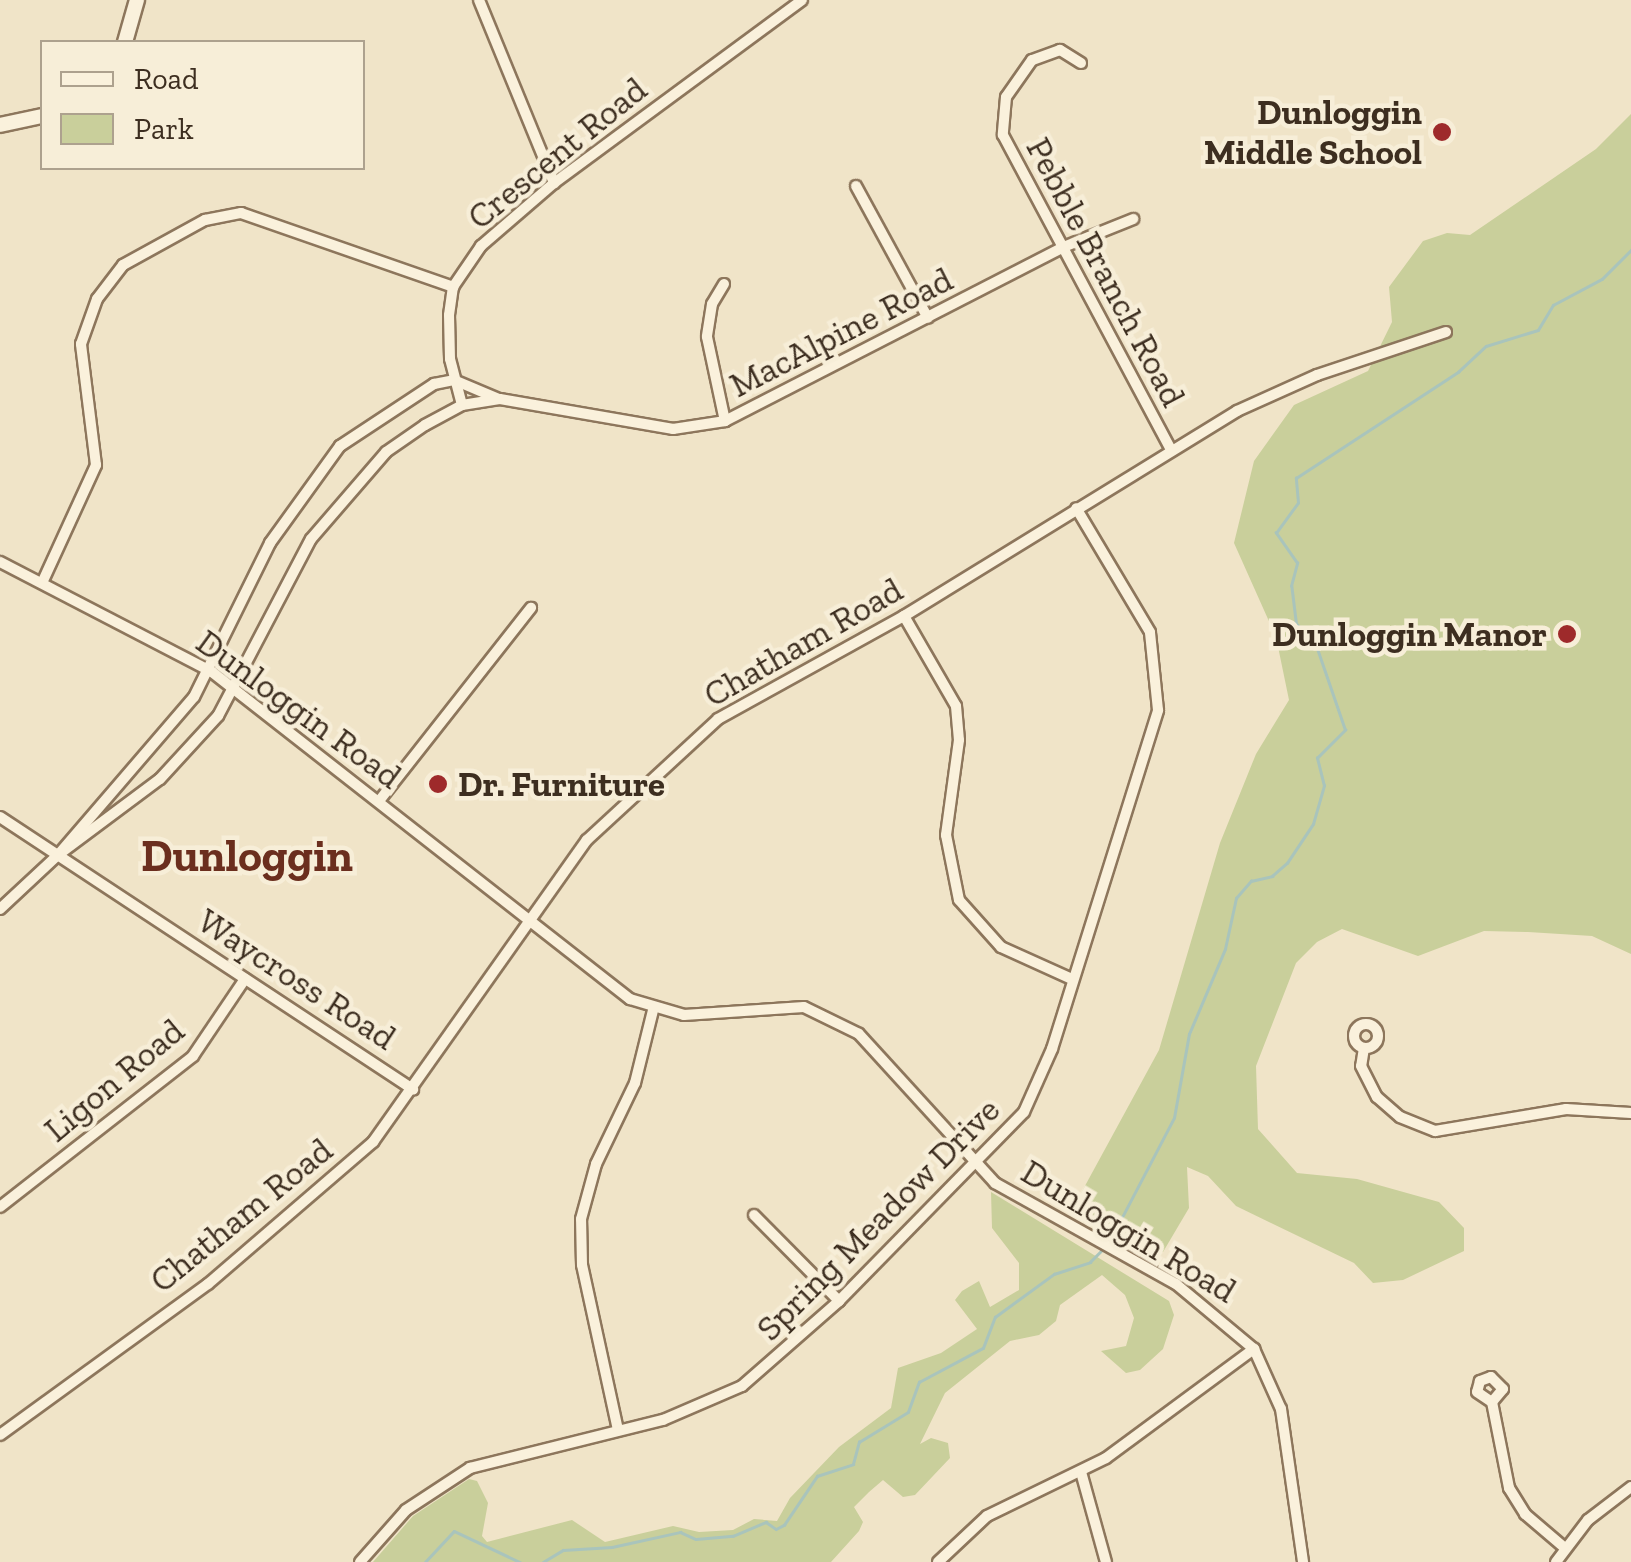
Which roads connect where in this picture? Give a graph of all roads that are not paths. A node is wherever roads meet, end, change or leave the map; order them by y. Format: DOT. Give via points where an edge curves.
graph roads {
  1 [pos="137,0"];
  2 [pos="480,0"];
  3 [pos="802,0"];
  4 [pos="126,40"];
  5 [pos="1080,63"];
  6 [pos="40,116"];
  7 [pos="0,124"];
  8 [pos="554,183"];
  9 [pos="856,186"];
  10 [pos="1133,219"];
  11 [pos="1061,248"];
  12 [pos="724,284"];
  13 [pos="452,287"];
  14 [pos="928,318"];
  15 [pos="1446,332"];
  16 [pos="454,380"];
  17 [pos="500,400"];
  18 [pos="462,405"];
  19 [pos="725,421"];
  20 [pos="1172,451"];
  21 [pos="1076,508"];
  22 [pos="0,562"];
  23 [pos="42,583"];
  24 [pos="531,608"];
  25 [pos="904,616"];
  26 [pos="212,672"];
  27 [pos="236,691"];
  28 [pos="379,801"];
  29 [pos="0,818"];
  30 [pos="58,854"];
  31 [pos="0,910"];
  32 [pos="532,919"];
  33 [pos="245,978"];
  34 [pos="1072,978"];
  35 [pos="654,1010"];
  36 [pos="1364,1048"];
  37 [pos="413,1089"];
  38 [pos="1631,1113"];
  39 [pos="977,1166"];
  40 [pos="0,1207"];
  41 [pos="754,1216"];
  42 [pos="840,1301"];
  43 [pos="1254,1349"];
  44 [pos="1492,1402"];
  45 [pos="618,1430"];
  46 [pos="0,1435"];
  47 [pos="1081,1472"];
  48 [pos="1631,1487"];
  49 [pos="1565,1548"];
  50 [pos="360,1562"];
  51 [pos="938,1562"];
  52 [pos="1106,1562"];
  53 [pos="1303,1562"];
  54 [pos="1556,1562"];
  1 -- 4 [label="street"];
  2 -- 8 [label="street"];
  3 -- 8 [label="street, Crescent Road"];
  5 -- 11 [label="street, Pebble Branch Road" via="1060,50 1039,54 1014,80 1002,111 1003,135"];
  6 -- 7 [label="street"];
  8 -- 13 [label="street, Crescent Road" via="480,246"];
  9 -- 14 [label="street"];
  10 -- 11 [label="street, MacAlpine Road"];
  11 -- 14 [label="street, MacAlpine Road"];
  11 -- 20 [label="street, Pebble Branch Road"];
  12 -- 19 [label="street" via="711,306 707,337"];
  13 -- 16 [label="street" via="448,335"];
  13 -- 23 [label="street" via="241,213 205,220 138,254 108,280 86,323 82,366 96,425 96,465"];
  14 -- 19 [label="street, MacAlpine Road"];
  15 -- 20 [label="street, Chatham Road" via="1272,392"];
  16 -- 17 [label="street, MacAlpine Road"];
  16 -- 18 [label="street"];
  16 -- 26 [label="street, MacAlpine Road" via="386,410 320,470 266,550"];
  17 -- 18 [label="street, MacAlpine Road"];
  17 -- 19 [label="street, MacAlpine Road" via="673,429"];
  18 -- 27 [label="street, MacAlpine Road" via="386,452 334,509 282,586"];
  20 -- 21 [label="street, Chatham Road"];
  21 -- 25 [label="street, Chatham Road"];
  21 -- 34 [label="street, Spring Meadow Drive" via="1142,615 1159,692 1153,730"];
  22 -- 23 [label="street, Dunloggin Road"];
  23 -- 26 [label="street, Dunloggin Road"];
  24 -- 28 [label="street"];
  25 -- 32 [label="street, Chatham Road" via="718,719 595,831"];
  25 -- 34 [label="street" via="956,706 959,740 946,835 959,900 1001,948"];
  26 -- 27 [label="street, Dunloggin Road"];
  26 -- 30 [label="street, MacAlpine Road"];
  27 -- 28 [label="street, Dunloggin Road"];
  27 -- 30 [label="street, MacAlpine Road" via="160,779"];
  28 -- 32 [label="street, Dunloggin Road"];
  29 -- 30 [label="street, Waycross Road"];
  30 -- 31 [label="street, MacAlpine Road"];
  30 -- 33 [label="street, Waycross Road"];
  32 -- 35 [label="street, Dunloggin Road" via="619,992"];
  32 -- 37 [label="street, Chatham Road"];
  33 -- 37 [label="street, Waycross Road"];
  33 -- 40 [label="street, Ligon Road" via="192,1056"];
  34 -- 39 [label="street, Spring Meadow Drive" via="1024,1112"];
  35 -- 39 [label="street, Dunloggin Road" via="684,1015 795,1006 840,1020 878,1053"];
  35 -- 45 [label="street" via="635,1083 596,1164 580,1219 582,1264"];
  36 -- 38 [label="street" via="1361,1066 1378,1096 1400,1117 1434,1131 1566,1109"];
  37 -- 46 [label="street, Chatham Road" via="373,1142 236,1262"];
  39 -- 42 [label="street, Spring Meadow Drive"];
  39 -- 43 [label="street, Dunloggin Road" via="1015,1198 1206,1304"];
  41 -- 42 [label="street"];
  42 -- 45 [label="street, Spring Meadow Drive" via="742,1386"];
  43 -- 47 [label="street"];
  43 -- 53 [label="street, Dunloggin Road" via="1282,1408"];
  44 -- 49 [label="street" via="1509,1488 1526,1514"];
  45 -- 50 [label="street, Spring Meadow Drive" via="470,1468 419,1499"];
  47 -- 51 [label="street" via="1002,1506"];
  47 -- 52 [label="street"];
  48 -- 49 [label="street"];
  49 -- 54 [label="street"];
}
